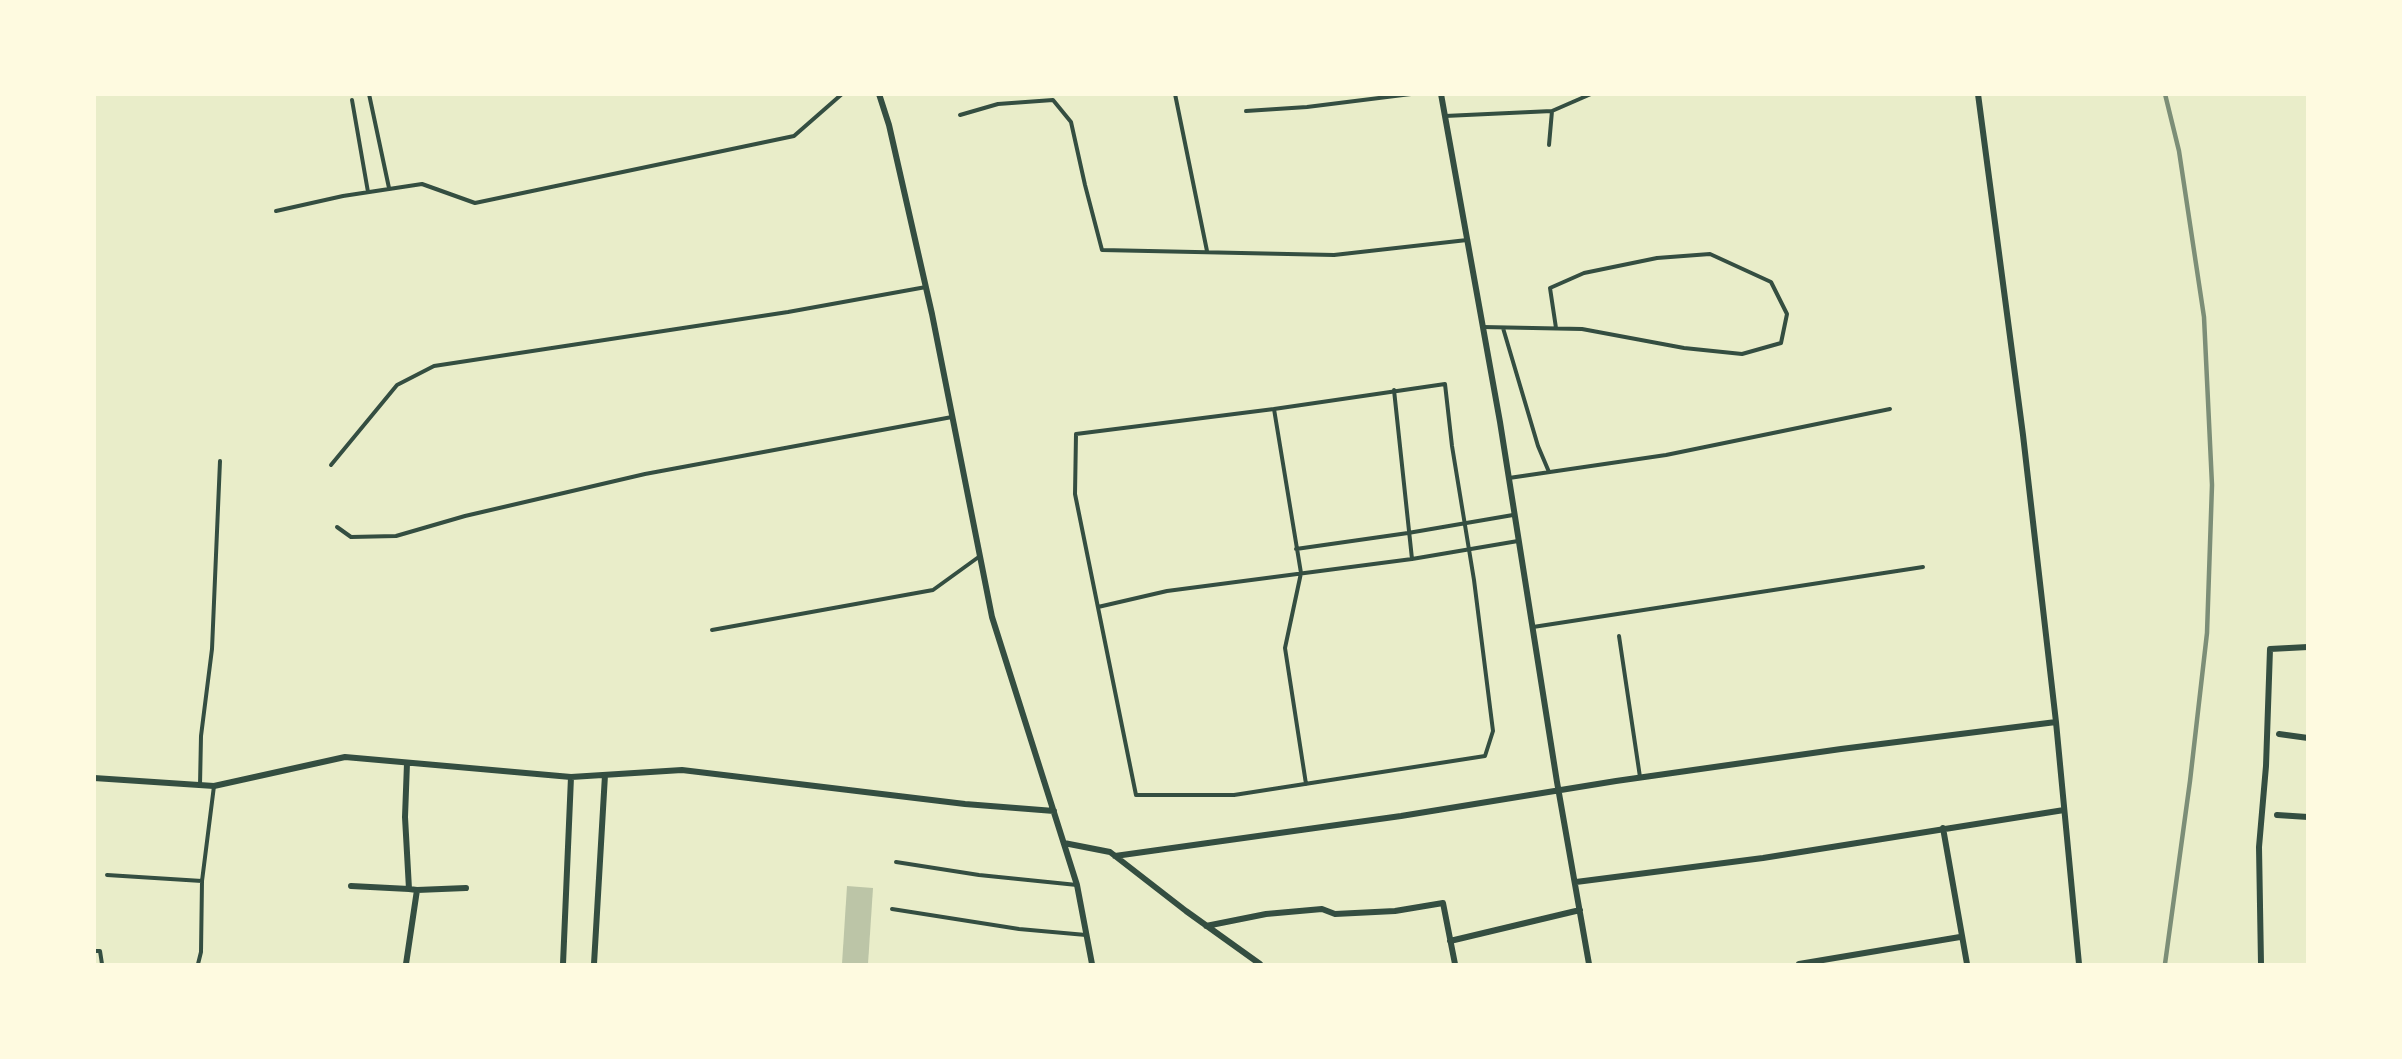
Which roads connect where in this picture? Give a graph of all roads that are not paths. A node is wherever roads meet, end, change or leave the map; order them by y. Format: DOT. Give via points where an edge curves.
graph roads {
  1 [pos="369,94"];
  2 [pos="842,94"];
  3 [pos="879,94"];
  4 [pos="1175,94"];
  5 [pos="1411,94"];
  6 [pos="1441,94"];
  7 [pos="1591,94"];
  8 [pos="1978,94"];
  9 [pos="352,100"];
  10 [pos="1246,111"];
  11 [pos="1552,111"];
  12 [pos="960,115"];
  13 [pos="1445,116"];
  14 [pos="1549,145"];
  15 [pos="389,188"];
  16 [pos="368,192"];
  17 [pos="276,211"];
  18 [pos="1467,240"];
  19 [pos="1207,251"];
  20 [pos="926,287"];
  21 [pos="1483,327"];
  22 [pos="1503,328"];
  23 [pos="1556,328"];
  24 [pos="1394,390"];
  25 [pos="1274,409"];
  26 [pos="1890,409"];
  27 [pos="952,417"];
  28 [pos="220,461"];
  29 [pos="331,465"];
  30 [pos="1548,472"];
  31 [pos="1509,478"];
  32 [pos="1513,515"];
  33 [pos="1465,522"];
  34 [pos="337,527"];
  35 [pos="1408,533"];
  36 [pos="1518,541"];
  37 [pos="1296,549"];
  38 [pos="1469,549"];
  39 [pos="980,556"];
  40 [pos="94,558"];
  41 [pos="1412,559"];
  42 [pos="1923,567"];
  43 [pos="1300,573"];
  44 [pos="1098,607"];
  45 [pos="94,613"];
  46 [pos="1532,627"];
  47 [pos="712,630"];
  48 [pos="1619,636"];
  49 [pos="2307,647"];
  50 [pos="2056,722"];
  51 [pos="2279,735"];
  52 [pos="2307,738"];
  53 [pos="407,763"];
  54 [pos="605,775"];
  55 [pos="571,777"];
  56 [pos="94,778"];
  57 [pos="1640,778"];
  58 [pos="1306,784"];
  59 [pos="200,785"];
  60 [pos="214,786"];
  61 [pos="1558,791"];
  62 [pos="2064,810"];
  63 [pos="1054,811"];
  64 [pos="2277,815"];
  65 [pos="2307,817"];
  66 [pos="1943,828"];
  67 [pos="1064,843"];
  68 [pos="1115,856"];
  69 [pos="896,862"];
  70 [pos="107,875"];
  71 [pos="202,881"];
  72 [pos="1576,882"];
  73 [pos="1077,885"];
  74 [pos="351,886"];
  75 [pos="466,888"];
  76 [pos="409,889"];
  77 [pos="417,890"];
  78 [pos="892,909"];
  79 [pos="1580,910"];
  80 [pos="1206,926"];
  81 [pos="1086,935"];
  82 [pos="1960,937"];
  83 [pos="1449,940"];
  84 [pos="94,951"];
  85 [pos="102,964"];
  86 [pos="198,964"];
  87 [pos="406,964"];
  88 [pos="563,964"];
  89 [pos="594,964"];
  90 [pos="1092,964"];
  91 [pos="1260,964"];
  92 [pos="1455,964"];
  93 [pos="1589,964"];
  94 [pos="1799,964"];
  95 [pos="1967,964"];
  96 [pos="2079,964"];
  97 [pos="2261,964"];
  1 -- 15 [label="lane"];
  2 -- 15 [label="lane" via="794,136 475,203 422,184"];
  3 -- 20 [label="street"];
  4 -- 19 [label="lane"];
  5 -- 10 [label="lane"];
  6 -- 13 [label="street"];
  7 -- 11 [label="lane"];
  8 -- 50 [label="street"];
  9 -- 16 [label="lane"];
  11 -- 13 [label="lane"];
  11 -- 14 [label="lane"];
  12 -- 19 [label="lane" via="998,104 1053,100 1071,122 1102,250"];
  13 -- 18 [label="street"];
  15 -- 16 [label="lane"];
  16 -- 17 [label="lane"];
  18 -- 19 [label="lane" via="1334,255"];
  18 -- 21 [label="street"];
  20 -- 27 [label="street"];
  20 -- 29 [label="lane" via="434,366 397,385"];
  21 -- 22 [label="lane"];
  21 -- 31 [label="street"];
  22 -- 23 [label="lane"];
  22 -- 30 [label="lane"];
  23 -- 23 [label="lane" via="1742,354 1781,342 1787,314 1771,282 1710,254 1657,258 1584,273 1550,288"];
  24 -- 25 [label="lane"];
  24 -- 33 [label="lane" via="1444,384"];
  24 -- 35 [label="lane"];
  25 -- 37 [label="lane"];
  25 -- 44 [label="lane" via="1076,434 1075,494"];
  26 -- 30 [label="lane" via="1666,455"];
  27 -- 34 [label="lane" via="645,474 396,536 351,537"];
  27 -- 39 [label="street"];
  28 -- 59 [label="lane" via="212,650 201,736"];
  30 -- 31 [label="lane"];
  31 -- 32 [label="street"];
  32 -- 33 [label="lane"];
  32 -- 36 [label="street"];
  33 -- 35 [label="lane"];
  33 -- 38 [label="lane"];
  35 -- 37 [label="lane"];
  35 -- 41 [label="lane"];
  36 -- 38 [label="lane"];
  36 -- 46 [label="street"];
  37 -- 43 [label="lane"];
  38 -- 41 [label="lane"];
  38 -- 58 [label="lane" via="1493,731 1485,756"];
  39 -- 47 [label="lane" via="933,590"];
  39 -- 63 [label="street" via="992,617"];
  40 -- 45 [label="lane"];
  41 -- 43 [label="lane"];
  42 -- 46 [label="lane"];
  43 -- 44 [label="lane" via="1167,591"];
  43 -- 58 [label="lane" via="1285,648"];
  44 -- 58 [label="lane" via="1137,795 1234,795"];
  46 -- 61 [label="street"];
  48 -- 57 [label="lane"];
  49 -- 97 [label="street" via="2270,649 2259,847"];
  50 -- 57 [label="street"];
  50 -- 62 [label="street"];
  51 -- 52 [label="street"];
  53 -- 55 [label="street"];
  53 -- 60 [label="street" via="345,757"];
  53 -- 76 [label="street"];
  54 -- 55 [label="street"];
  54 -- 63 [label="street" via="681,770"];
  54 -- 89 [label="street"];
  55 -- 88 [label="street"];
  56 -- 59 [label="street"];
  57 -- 61 [label="street"];
  59 -- 60 [label="street"];
  60 -- 71 [label="lane"];
  61 -- 68 [label="street"];
  61 -- 72 [label="street"];
  62 -- 66 [label="street"];
  62 -- 96 [label="street"];
  63 -- 67 [label="street"];
  64 -- 65 [label="street"];
  66 -- 72 [label="street" via="1763,858"];
  66 -- 82 [label="street"];
  67 -- 68 [label="street"];
  67 -- 73 [label="street"];
  68 -- 80 [label="street"];
  69 -- 73 [label="lane"];
  70 -- 71 [label="lane"];
  71 -- 86 [label="lane"];
  72 -- 79 [label="street"];
  73 -- 81 [label="street"];
  74 -- 76 [label="street"];
  75 -- 77 [label="street"];
  76 -- 77 [label="street"];
  77 -- 87 [label="street"];
  78 -- 81 [label="lane"];
  79 -- 83 [label="street"];
  79 -- 93 [label="street"];
  80 -- 83 [label="street" via="1266,914 1322,909 1335,914 1383,912 1443,903"];
  80 -- 91 [label="street"];
  81 -- 90 [label="street"];
  82 -- 94 [label="street"];
  82 -- 95 [label="street"];
  83 -- 92 [label="street"];
  84 -- 85 [label="lane" via="100,951"];
}
